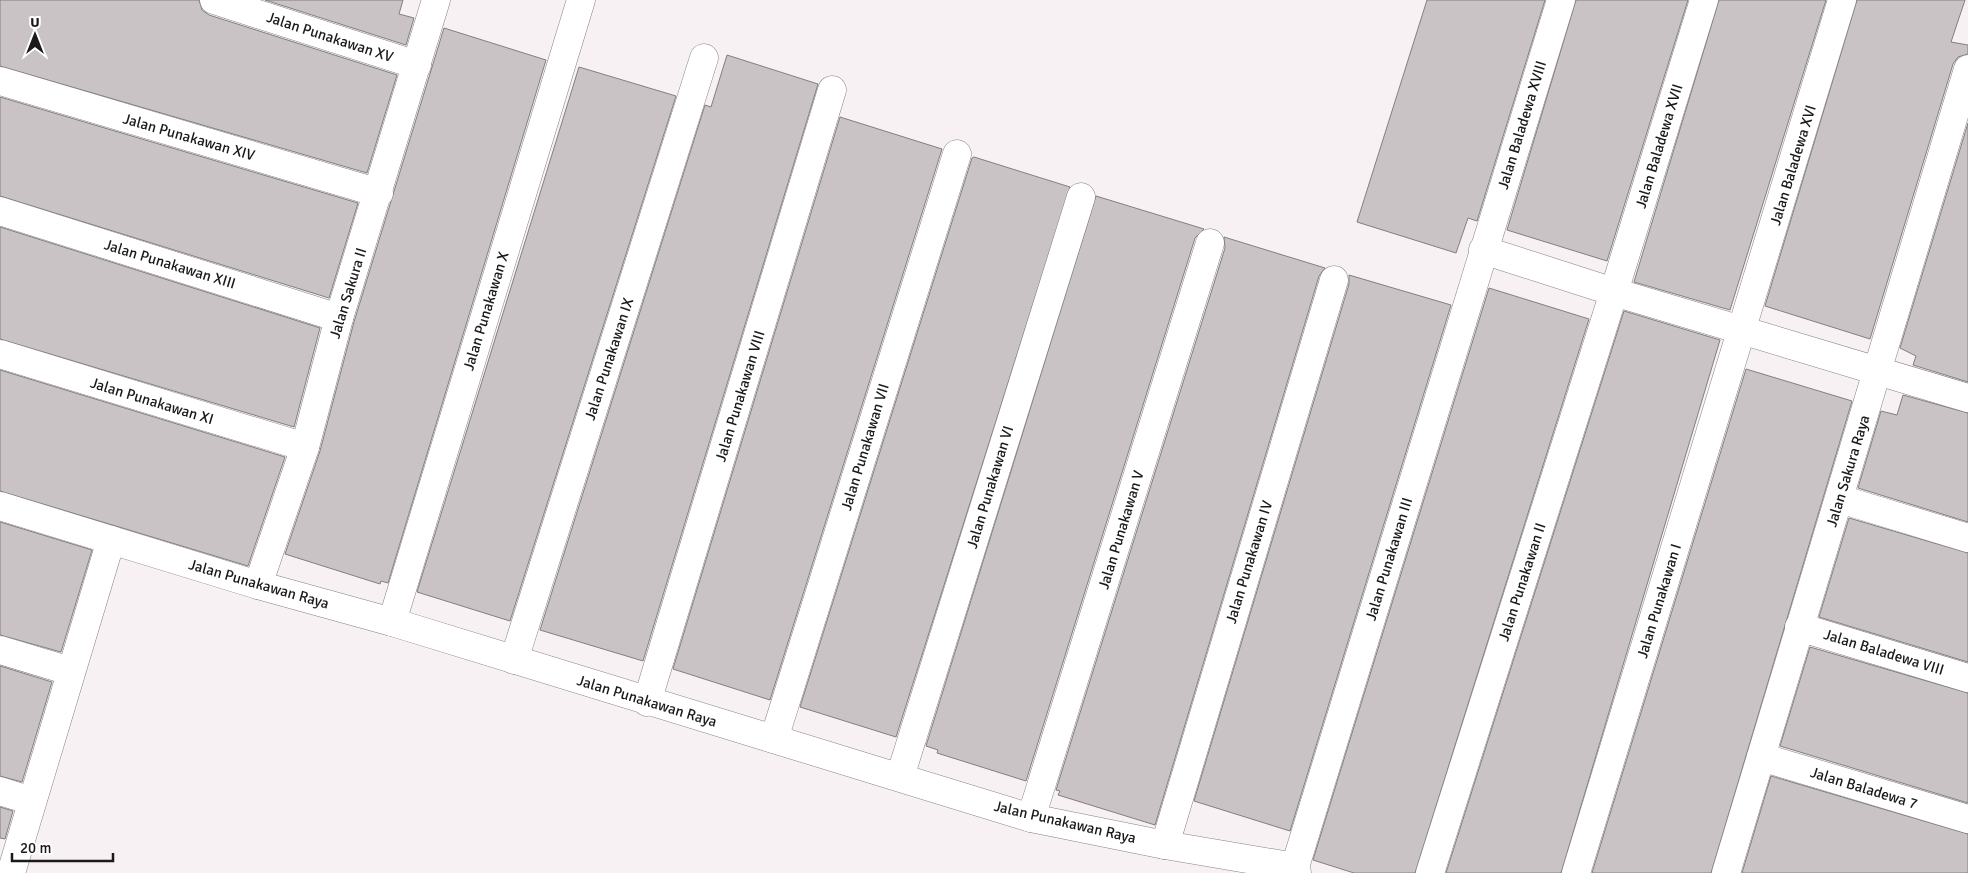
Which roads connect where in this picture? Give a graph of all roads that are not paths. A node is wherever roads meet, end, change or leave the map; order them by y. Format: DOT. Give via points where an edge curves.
graph roads {
  1 [pos="214,0"];
  2 [pos="436,0"];
  3 [pos="581,0"];
  4 [pos="1561,0"];
  5 [pos="1704,0"];
  6 [pos="1842,0"];
  7 [pos="704,58"];
  8 [pos="417,65"];
  9 [pos="1968,69"];
  10 [pos="0,82"];
  11 [pos="832,90"];
  12 [pos="956,154"];
  13 [pos="379,193"];
  14 [pos="1081,197"];
  15 [pos="0,211"];
  16 [pos="1210,243"];
  17 [pos="1483,250"];
  18 [pos="1334,280"];
  19 [pos="1614,292"];
  20 [pos="339,318"];
  21 [pos="1743,329"];
  22 [pos="0,354"];
  23 [pos="1878,371"];
  24 [pos="1968,398"];
  25 [pos="304,447"];
  26 [pos="1840,499"];
  27 [pos="0,506"];
  28 [pos="1968,538"];
  29 [pos="110,540"];
  30 [pos="258,585"];
  31 [pos="392,622"];
  32 [pos="1799,626"];
  33 [pos="0,650"];
  34 [pos="514,660"];
  35 [pos="70,671"];
  36 [pos="1968,678"];
  37 [pos="647,702"];
  38 [pos="774,739"];
  39 [pos="1761,757"];
  40 [pos="900,777"];
  41 [pos="0,791"];
  42 [pos="32,801"];
  43 [pos="1032,818"];
  44 [pos="1968,819"];
  45 [pos="1165,845"];
  46 [pos="1296,870"];
  47 [pos="11,873"];
  48 [pos="1430,873"];
  49 [pos="1576,873"];
  50 [pos="1726,873"];
  1 -- 8 [label="street, Jalan Punakawan XV"];
  2 -- 8 [label="street, Jalan Sakura II"];
  3 -- 31 [label="street, Jalan Punakawan X"];
  4 -- 17 [label="street, Jalan Baladewa XVIII"];
  5 -- 19 [label="street, Jalan Baladewa XVII"];
  6 -- 21 [label="street, Jalan Baladewa XVI"];
  7 -- 34 [label="street, Jalan Punakawan IX"];
  8 -- 13 [label="street, Jalan Sakura II"];
  9 -- 23 [label="street, Jalan Sakura Raya"];
  10 -- 13 [label="street, Jalan Punakawan XIV"];
  11 -- 37 [label="street, Jalan Punakawan VIII"];
  12 -- 38 [label="street, Jalan Punakawan VII"];
  13 -- 20 [label="street, Jalan Sakura II"];
  14 -- 40 [label="street, Jalan Punakawan VI"];
  15 -- 20 [label="street, Jalan Punakawan XIII"];
  16 -- 43 [label="street, Jalan Punakawan V"];
  17 -- 19 [label="street"];
  17 -- 46 [label="street, Jalan Punakawan III"];
  18 -- 45 [label="street, Jalan Punakawan IV"];
  19 -- 21 [label="street"];
  19 -- 48 [label="street, Jalan Punakawan II"];
  20 -- 25 [label="street, Jalan Sakura II"];
  21 -- 23 [label="street"];
  21 -- 49 [label="street, Jalan Punakawan I"];
  22 -- 25 [label="street, Jalan Punakawan XI"];
  23 -- 24 [label="street"];
  23 -- 26 [label="street, Jalan Sakura Raya"];
  25 -- 30 [label="street, Jalan Sakura II"];
  26 -- 28 [label="street"];
  26 -- 32 [label="street, Jalan Sakura Raya"];
  27 -- 29 [label="street, Jalan Punakawan Raya"];
  29 -- 30 [label="street, Jalan Punakawan Raya"];
  29 -- 35 [label="street"];
  30 -- 31 [label="street, Jalan Punakawan Raya"];
  31 -- 34 [label="street, Jalan Punakawan Raya"];
  32 -- 36 [label="street, Jalan Baladewa VIII"];
  32 -- 39 [label="street, Jalan Sakura Raya"];
  33 -- 35 [label="street"];
  34 -- 37 [label="street, Jalan Punakawan Raya"];
  35 -- 42 [label="street"];
  37 -- 38 [label="street, Jalan Punakawan Raya"];
  38 -- 40 [label="street, Jalan Punakawan Raya"];
  39 -- 44 [label="street, Jalan Baladewa 7"];
  39 -- 50 [label="street, Jalan Sakura Raya"];
  40 -- 43 [label="street, Jalan Punakawan Raya"];
  41 -- 42 [label="street"];
  42 -- 47 [label="street"];
  43 -- 45 [label="street, Jalan Punakawan Raya"];
  45 -- 46 [label="street, Jalan Punakawan Raya"];
}
